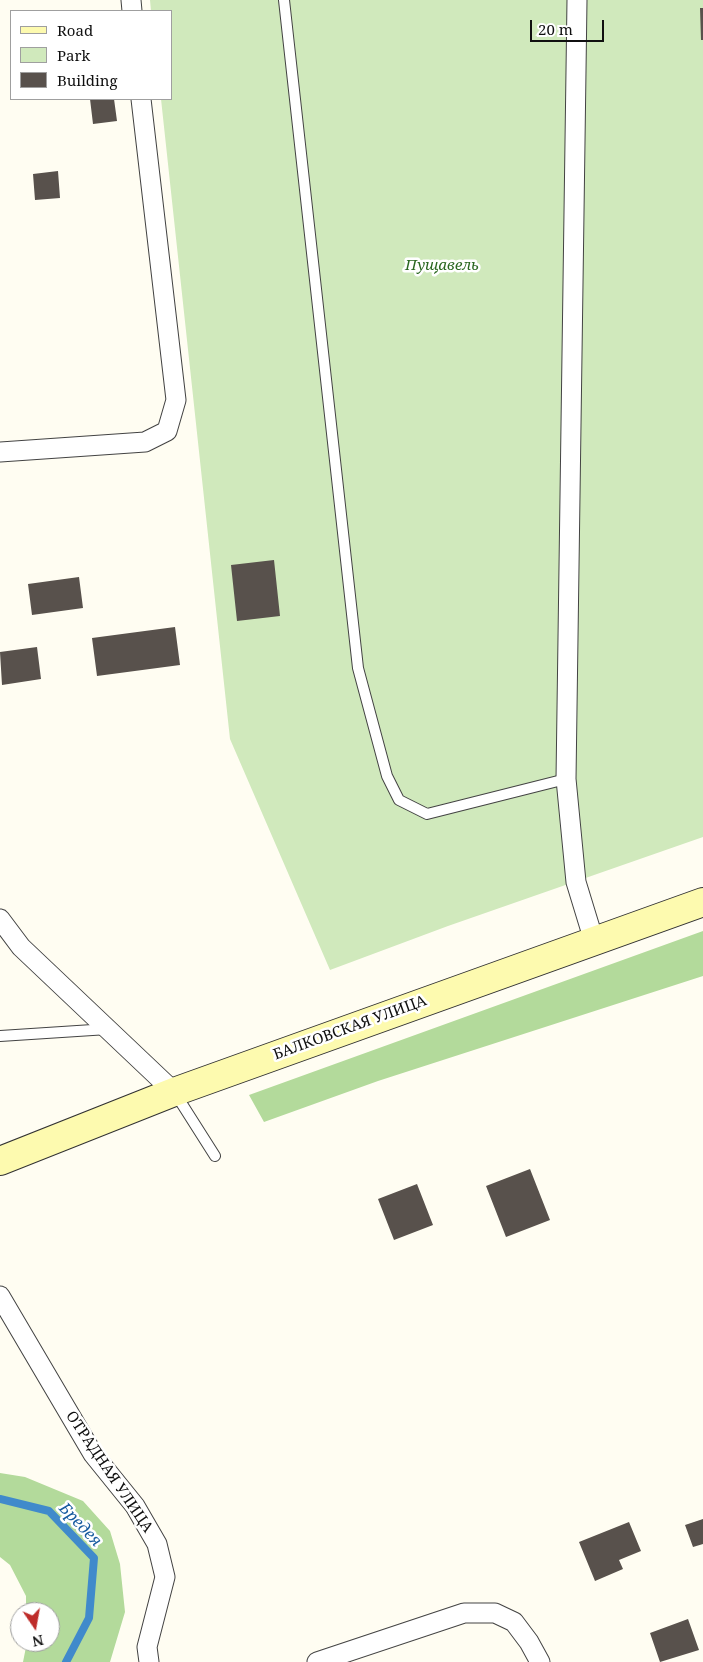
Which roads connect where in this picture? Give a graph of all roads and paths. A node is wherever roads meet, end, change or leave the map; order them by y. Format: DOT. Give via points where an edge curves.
graph roads {
  1 [pos="284,0"];
  2 [pos="577,0"];
  3 [pos="141,100"];
  4 [pos="0,452"];
  5 [pos="566,779"];
  6 [pos="703,902"];
  7 [pos="0,919"];
  8 [pos="594,941"];
  9 [pos="108,1029"];
  10 [pos="0,1036"];
  11 [pos="174,1092"];
  12 [pos="215,1156"];
  13 [pos="0,1161"];
  14 [pos="0,1296"];
  15 [pos="149,1662"];
  16 [pos="317,1662"];
  17 [pos="540,1662"];
  1 -- 5 [label="lane" via="358,668 387,776 399,800 427,814"];
  2 -- 5 [label="street"];
  3 -- 4 [label="street" via="176,400 167,430 145,442"];
  5 -- 8 [label="street" via="576,882"];
  6 -- 8 [label="main road, БАЛКОВСКАЯ УЛИЦА"];
  7 -- 9 [label="street" via="21,947"];
  8 -- 11 [label="main road, БАЛКОВСКАЯ УЛИЦА"];
  9 -- 10 [label="lane"];
  9 -- 11 [label="street"];
  11 -- 12 [label="lane"];
  11 -- 13 [label="main road, БАЛКОВСКАЯ УЛИЦА"];
  14 -- 15 [label="street, ОТРАДНАЯ УЛИЦА" via="93,1454 135,1506 157,1544 165,1577 147,1646"];
  16 -- 17 [label="street" via="464,1613 495,1613 514,1622"];
}
